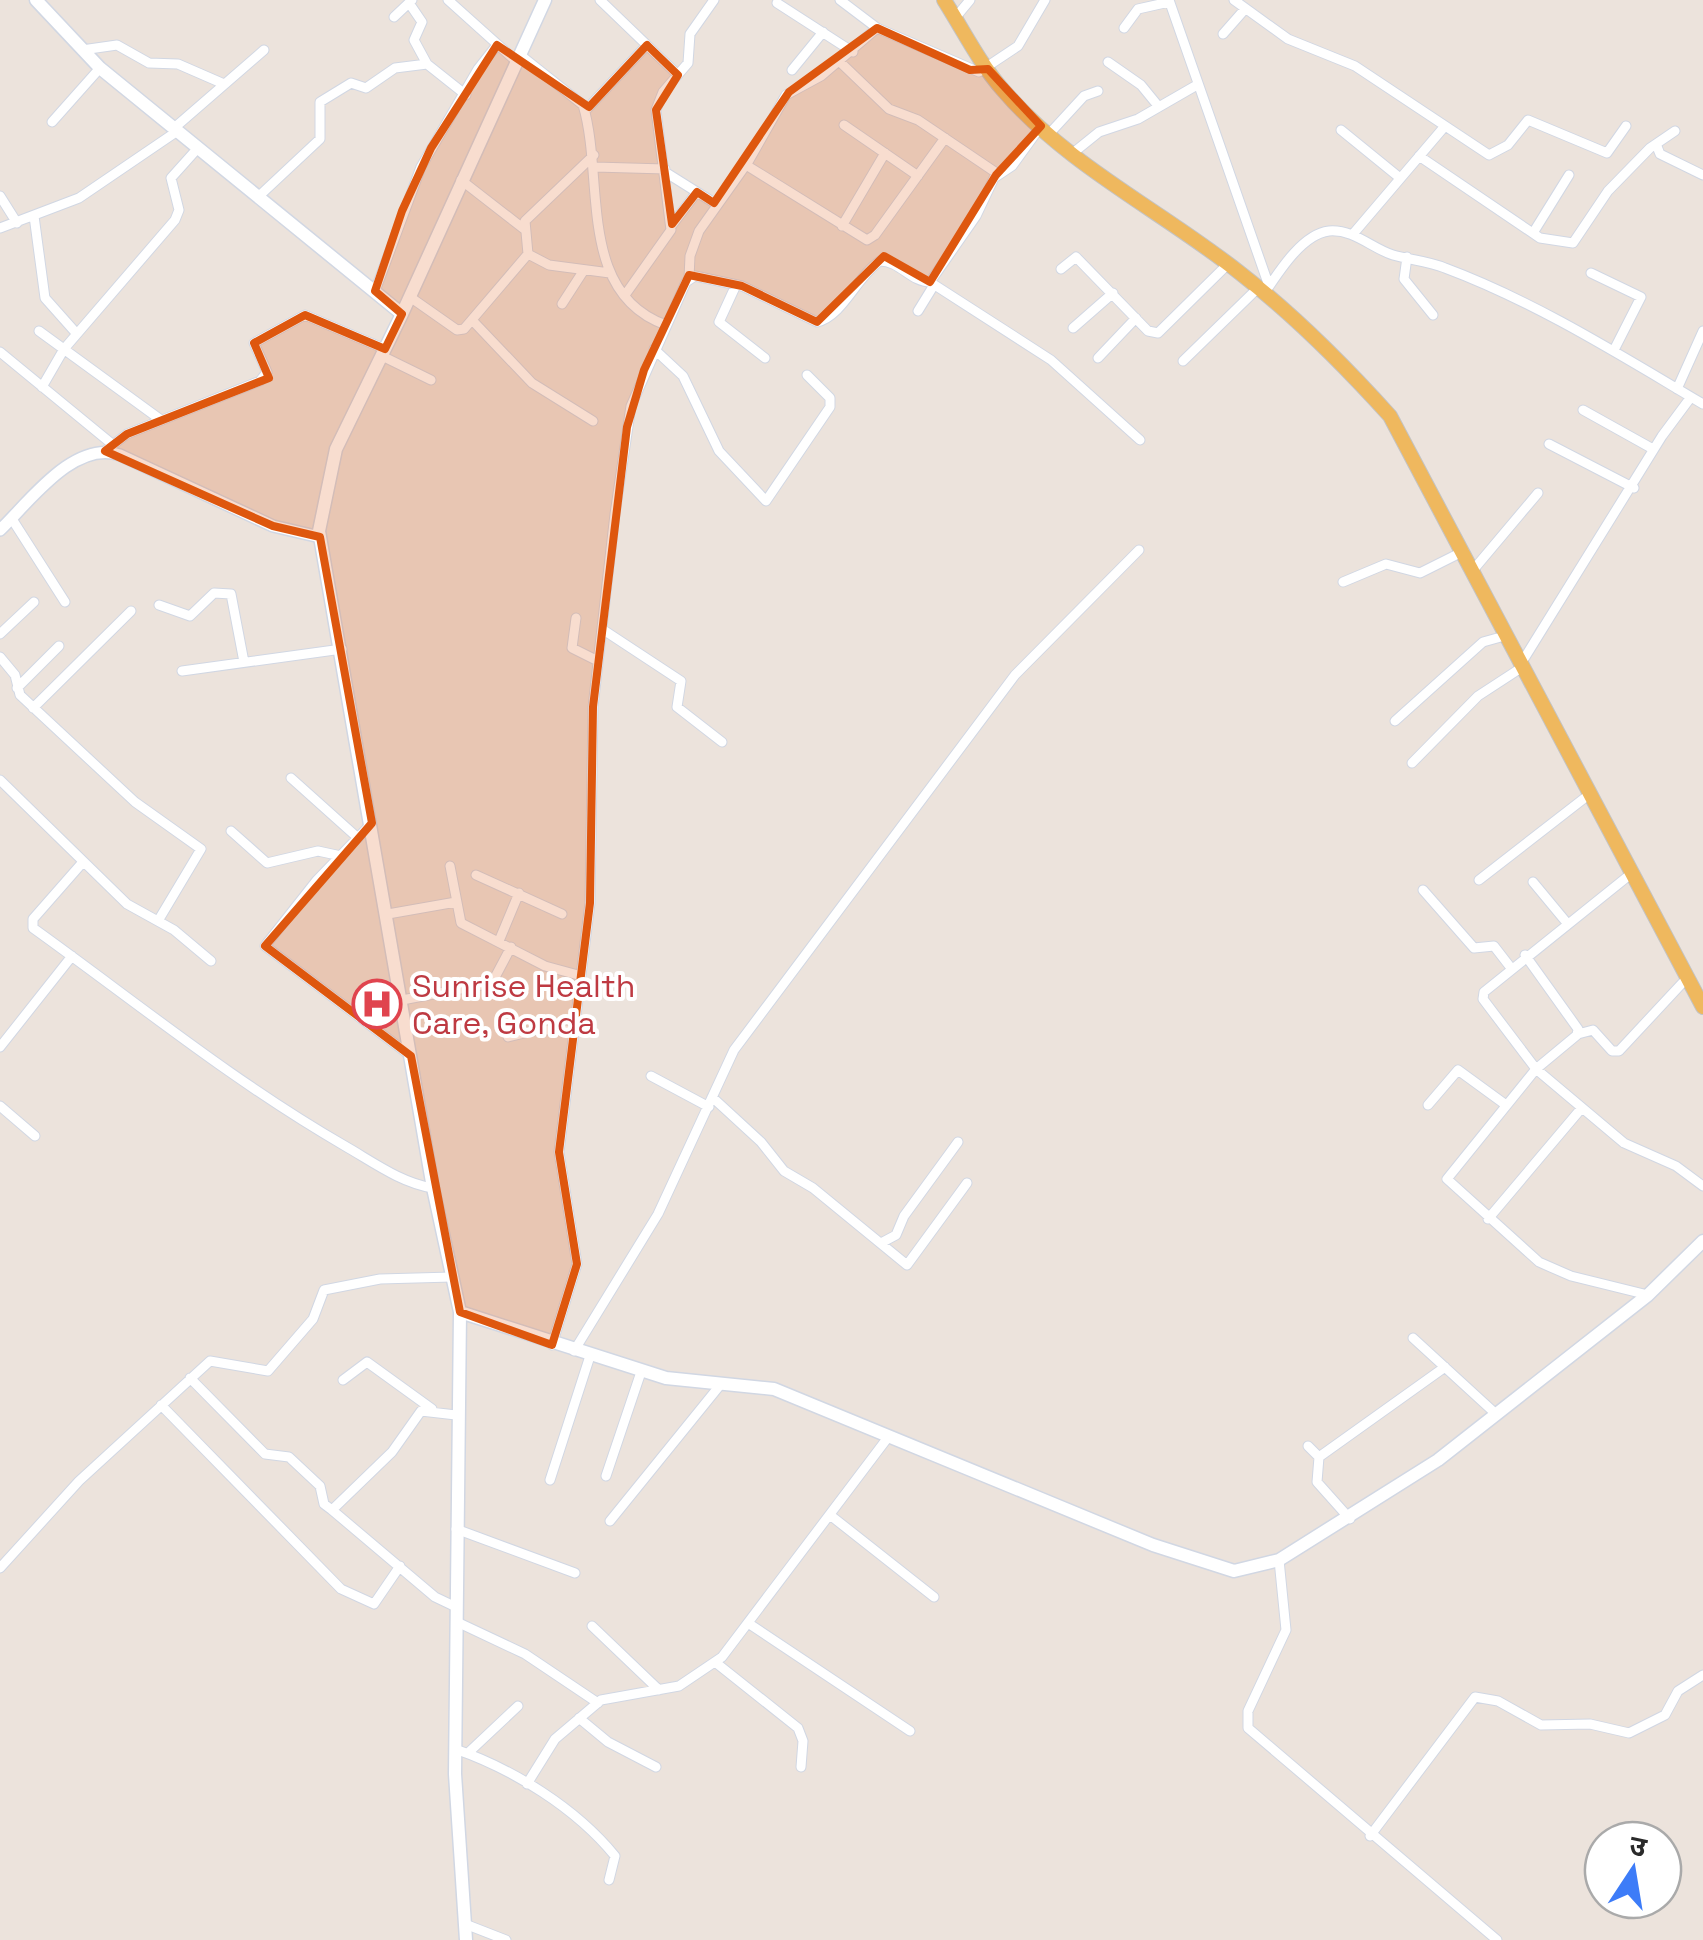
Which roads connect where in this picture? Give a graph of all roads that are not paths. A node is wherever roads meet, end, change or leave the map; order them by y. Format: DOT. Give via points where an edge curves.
graph roads {
  1 [pos="36,0"];
  2 [pos="448,0"];
  3 [pos="545,0"];
  4 [pos="600,0"];
  5 [pos="714,0"];
  6 [pos="840,0"];
  7 [pos="944,0"];
  8 [pos="970,0"];
  9 [pos="1046,0"];
  10 [pos="1234,0"];
  11 [pos="411,1"];
  12 [pos="1169,1"];
  13 [pos="777,2"];
  14 [pos="1245,10"];
  15 [pos="394,17"];
  16 [pos="955,18"];
  17 [pos="877,28"];
  18 [pos="1124,28"];
  19 [pos="823,32"];
  20 [pos="1223,34"];
  21 [pos="497,44"];
  22 [pos="647,45"];
  23 [pos="82,50"];
  24 [pos="264,50"];
  25 [pos="853,52"];
  26 [pos="517,57"];
  27 [pos="840,62"];
  28 [pos="1108,62"];
  29 [pos="428,64"];
  30 [pos="100,68"];
  31 [pos="988,68"];
  32 [pos="792,70"];
  33 [pos="678,75"];
  34 [pos="224,84"];
  35 [pos="1197,84"];
  36 [pos="1098,91"];
  37 [pos="466,95"];
  38 [pos="1158,107"];
  39 [pos="586,112"];
  40 [pos="52,122"];
  41 [pos="844,125"];
  42 [pos="1445,126"];
  43 [pos="1626,126"];
  44 [pos="174,130"];
  45 [pos="1046,130"];
  46 [pos="1342,130"];
  47 [pos="1676,131"];
  48 [pos="945,138"];
  49 [pos="1656,144"];
  50 [pos="197,149"];
  51 [pos="1073,153"];
  52 [pos="594,154"];
  53 [pos="885,154"];
  54 [pos="1419,156"];
  55 [pos="746,165"];
  56 [pos="595,168"];
  57 [pos="665,170"];
  58 [pos="998,174"];
  59 [pos="1569,175"];
  60 [pos="1703,175"];
  61 [pos="918,176"];
  62 [pos="1400,178"];
  63 [pos="461,180"];
  64 [pos="697,192"];
  65 [pos="0,196"];
  66 [pos="258,197"];
  67 [pos="716,204"];
  68 [pos="17,223"];
  69 [pos="36,223"];
  70 [pos="672,225"];
  71 [pos="842,226"];
  72 [pos="0,228"];
  73 [pos="524,229"];
  74 [pos="1534,233"];
  75 [pos="1353,234"];
  76 [pos="528,254"];
  77 [pos="1406,257"];
  78 [pos="1228,264"];
  79 [pos="1060,269"];
  80 [pos="584,270"];
  81 [pos="1591,273"];
  82 [pos="610,274"];
  83 [pos="689,278"];
  84 [pos="736,284"];
  85 [pos="932,284"];
  86 [pos="1264,289"];
  87 [pos="374,291"];
  88 [pos="1113,292"];
  89 [pos="625,295"];
  90 [pos="410,296"];
  91 [pos="562,304"];
  92 [pos="918,311"];
  93 [pos="402,314"];
  94 [pos="1433,315"];
  95 [pos="1136,318"];
  96 [pos="472,320"];
  97 [pos="666,324"];
  98 [pos="1074,328"];
  99 [pos="39,331"];
  100 [pos="1703,331"];
  101 [pos="77,334"];
  102 [pos="654,349"];
  103 [pos="64,350"];
  104 [pos="1614,350"];
  105 [pos="0,352"];
  106 [pos="384,353"];
  107 [pos="765,358"];
  108 [pos="1098,358"];
  109 [pos="1183,361"];
  110 [pos="807,375"];
  111 [pos="431,380"];
  112 [pos="42,387"];
  113 [pos="1677,389"];
  114 [pos="1691,397"];
  115 [pos="1703,404"];
  116 [pos="1583,410"];
  117 [pos="161,420"];
  118 [pos="593,421"];
  119 [pos="1140,440"];
  120 [pos="1549,444"];
  121 [pos="108,447"];
  122 [pos="1653,449"];
  123 [pos="1634,488"];
  124 [pos="1538,493"];
  125 [pos="12,518"];
  126 [pos="0,530"];
  127 [pos="320,537"];
  128 [pos="1139,550"];
  129 [pos="1464,551"];
  130 [pos="1474,569"];
  131 [pos="1343,582"];
  132 [pos="34,602"];
  133 [pos="65,602"];
  134 [pos="159,605"];
  135 [pos="131,611"];
  136 [pos="576,618"];
  137 [pos="602,629"];
  138 [pos="0,634"];
  139 [pos="1508,635"];
  140 [pos="58,646"];
  141 [pos="342,649"];
  142 [pos="0,657"];
  143 [pos="244,662"];
  144 [pos="598,662"];
  145 [pos="1523,664"];
  146 [pos="182,671"];
  147 [pos="17,688"];
  148 [pos="33,708"];
  149 [pos="1395,721"];
  150 [pos="722,742"];
  151 [pos="1412,763"];
  152 [pos="292,778"];
  153 [pos="0,780"];
  154 [pos="1591,793"];
  155 [pos="372,823"];
  156 [pos="231,832"];
  157 [pos="358,838"];
  158 [pos="341,856"];
  159 [pos="83,862"];
  160 [pos="450,866"];
  161 [pos="1634,872"];
  162 [pos="476,874"];
  163 [pos="1479,880"];
  164 [pos="1533,882"];
  165 [pos="1423,890"];
  166 [pos="519,893"];
  167 [pos="456,902"];
  168 [pos="388,914"];
  169 [pos="562,914"];
  170 [pos="158,921"];
  171 [pos="1567,923"];
  172 [pos="499,941"];
  173 [pos="512,947"];
  174 [pos="1525,955"];
  175 [pos="72,956"];
  176 [pos="211,961"];
  177 [pos="1511,968"];
  178 [pos="578,975"];
  179 [pos="1688,978"];
  180 [pos="402,1000"];
  181 [pos="1703,1007"];
  182 [pos="571,1030"];
  183 [pos="1578,1034"];
  184 [pos="508,1037"];
  185 [pos="0,1048"];
  186 [pos="410,1056"];
  187 [pos="1536,1069"];
  188 [pos="651,1076"];
  189 [pos="710,1102"];
  190 [pos="1428,1104"];
  191 [pos="1506,1105"];
  192 [pos="0,1106"];
  193 [pos="1580,1110"];
  194 [pos="35,1136"];
  195 [pos="958,1142"];
  196 [pos="967,1183"];
  197 [pos="1703,1186"];
  198 [pos="434,1188"];
  199 [pos="1488,1219"];
  200 [pos="1703,1241"];
  201 [pos="880,1243"];
  202 [pos="452,1277"];
  203 [pos="1648,1295"];
  204 [pos="460,1312"];
  205 [pos="1413,1338"];
  206 [pos="552,1344"];
  207 [pos="574,1352"];
  208 [pos="590,1356"];
  209 [pos="1445,1368"];
  210 [pos="641,1372"];
  211 [pos="190,1378"];
  212 [pos="343,1380"];
  213 [pos="721,1384"];
  214 [pos="161,1404"];
  215 [pos="432,1409"];
  216 [pos="1496,1414"];
  217 [pos="456,1416"];
  218 [pos="889,1436"];
  219 [pos="1308,1446"];
  220 [pos="1319,1457"];
  221 [pos="606,1476"];
  222 [pos="550,1480"];
  223 [pos="332,1510"];
  224 [pos="830,1515"];
  225 [pos="1350,1518"];
  226 [pos="610,1521"];
  227 [pos="456,1529"];
  228 [pos="1278,1560"];
  229 [pos="400,1566"];
  230 [pos="0,1568"];
  231 [pos="575,1573"];
  232 [pos="934,1596"];
  233 [pos="456,1614"];
  234 [pos="748,1623"];
  235 [pos="592,1626"];
  236 [pos="715,1662"];
  237 [pos="1703,1675"];
  238 [pos="660,1690"];
  239 [pos="598,1702"];
  240 [pos="518,1706"];
  241 [pos="579,1718"];
  242 [pos="910,1731"];
  243 [pos="462,1751"];
  244 [pos="656,1767"];
  245 [pos="801,1767"];
  246 [pos="527,1784"];
  247 [pos="1370,1836"];
  248 [pos="610,1880"];
  249 [pos="465,1924"];
  250 [pos="466,1940"];
  251 [pos="506,1940"];
  252 [pos="1498,1940"];
  1 -- 23 [label="main road"];
  2 -- 21 [label="street"];
  3 -- 26 [label="main road"];
  4 -- 22 [label="street"];
  5 -- 33 [label="street" via="690,34 688,63"];
  6 -- 17 [label="street"];
  7 -- 16 [label="main road"];
  8 -- 16 [label="street"];
  9 -- 31 [label="street" via="1018,46"];
  10 -- 14 [label="street"];
  11 -- 15 [label="street"];
  11 -- 29 [label="street" via="422,22 414,40"];
  12 -- 18 [label="street" via="1138,8"];
  12 -- 35 [label="street"];
  13 -- 19 [label="street"];
  14 -- 20 [label="street"];
  14 -- 42 [label="street" via="1288,40 1355,66"];
  16 -- 31 [label="main road"];
  17 -- 25 [label="street"];
  17 -- 31 [label="street" via="970,70"];
  19 -- 25 [label="street"];
  19 -- 32 [label="street"];
  21 -- 26 [label="street"];
  21 -- 37 [label="street"];
  22 -- 33 [label="street"];
  22 -- 39 [label="street"];
  23 -- 30 [label="main road"];
  23 -- 34 [label="street" via="116,45 149,63 178,64"];
  24 -- 34 [label="street"];
  25 -- 27 [label="street"];
  26 -- 39 [label="street" via="577,98"];
  26 -- 63 [label="main road"];
  27 -- 48 [label="street" via="879,102"];
  27 -- 55 [label="street" via="786,95"];
  28 -- 38 [label="street"];
  29 -- 37 [label="street"];
  29 -- 66 [label="street" via="395,68 366,88 351,83 320,102 320,139"];
  30 -- 40 [label="street"];
  30 -- 44 [label="main road"];
  31 -- 45 [label="main road"];
  33 -- 57 [label="street" via="656,110"];
  34 -- 44 [label="street"];
  35 -- 38 [label="street"];
  35 -- 86 [label="street"];
  36 -- 45 [label="street"];
  37 -- 87 [label="street" via="421,167"];
  38 -- 51 [label="street" via="1099,132"];
  39 -- 52 [label="street"];
  41 -- 53 [label="street"];
  42 -- 43 [label="street" via="1489,155 1508,145 1528,120 1607,154"];
  42 -- 54 [label="street"];
  44 -- 50 [label="main road"];
  44 -- 69 [label="street" via="108,182"];
  45 -- 51 [label="main road"];
  45 -- 58 [label="street"];
  46 -- 62 [label="street"];
  47 -- 49 [label="street"];
  48 -- 58 [label="street"];
  48 -- 61 [label="street"];
  49 -- 60 [label="street" via="1660,154"];
  49 -- 74 [label="street" via="1608,190 1573,243"];
  50 -- 66 [label="main road"];
  50 -- 101 [label="street" via="171,178 178,213"];
  51 -- 78 [label="main road"];
  52 -- 56 [label="street"];
  52 -- 73 [label="street"];
  53 -- 61 [label="street"];
  53 -- 71 [label="street"];
  54 -- 62 [label="street"];
  54 -- 74 [label="street"];
  55 -- 67 [label="street"];
  55 -- 71 [label="street"];
  56 -- 57 [label="street"];
  56 -- 82 [label="street" via="600,244"];
  57 -- 64 [label="street"];
  57 -- 70 [label="street"];
  58 -- 85 [label="street"];
  59 -- 74 [label="street"];
  61 -- 71 [label="street" via="872,238"];
  62 -- 75 [label="street"];
  63 -- 73 [label="street"];
  63 -- 90 [label="main road"];
  64 -- 67 [label="street"];
  64 -- 70 [label="street"];
  65 -- 68 [label="street"];
  66 -- 87 [label="main road"];
  67 -- 83 [label="street" via="694,243"];
  68 -- 69 [label="street"];
  68 -- 72 [label="street"];
  69 -- 101 [label="street" via="48,304"];
  70 -- 89 [label="street"];
  73 -- 76 [label="street"];
  75 -- 77 [label="street"];
  75 -- 86 [label="street" via="1333,231 1308,240"];
  76 -- 80 [label="street"];
  76 -- 96 [label="street"];
  77 -- 94 [label="street" via="1404,279"];
  77 -- 104 [label="street" via="1495,289"];
  78 -- 86 [label="main road"];
  78 -- 95 [label="street" via="1158,334"];
  79 -- 88 [label="street" via="1075,256"];
  80 -- 82 [label="street"];
  80 -- 91 [label="street"];
  81 -- 104 [label="street" via="1640,297"];
  82 -- 89 [label="street"];
  83 -- 84 [label="street"];
  83 -- 97 [label="street"];
  84 -- 85 [label="street" via="817,322 831,316 880,260"];
  84 -- 107 [label="street" via="719,322"];
  85 -- 92 [label="street"];
  85 -- 119 [label="street" via="1061,368"];
  86 -- 109 [label="street"];
  86 -- 129 [label="main road" via="1390,416"];
  87 -- 93 [label="main road"];
  88 -- 95 [label="street"];
  88 -- 98 [label="street"];
  89 -- 97 [label="street"];
  90 -- 93 [label="main road"];
  90 -- 96 [label="street" via="457,330"];
  93 -- 106 [label="main road"];
  95 -- 108 [label="street"];
  96 -- 118 [label="street" via="532,382"];
  97 -- 102 [label="street"];
  99 -- 103 [label="street"];
  100 -- 113 [label="street"];
  101 -- 103 [label="street"];
  102 -- 110 [label="street" via="684,376 719,452 766,500 830,407 830,398"];
  102 -- 137 [label="street" via="629,416"];
  103 -- 112 [label="street"];
  103 -- 117 [label="street"];
  104 -- 113 [label="street"];
  105 -- 112 [label="street"];
  106 -- 111 [label="street"];
  106 -- 117 [label="street" via="304,315 254,344 267,372 260,381"];
  106 -- 127 [label="main road" via="336,448"];
  112 -- 121 [label="street"];
  113 -- 114 [label="street"];
  114 -- 115 [label="street"];
  114 -- 122 [label="street"];
  116 -- 122 [label="street"];
  117 -- 121 [label="street"];
  120 -- 123 [label="street"];
  121 -- 125 [label="street" via="78,459"];
  121 -- 127 [label="street" via="273,526"];
  122 -- 123 [label="street"];
  123 -- 145 [label="street"];
  124 -- 130 [label="street"];
  125 -- 126 [label="street"];
  125 -- 133 [label="street"];
  127 -- 141 [label="main road"];
  128 -- 189 [label="street" via="1026,660 938,772 734,1050"];
  129 -- 130 [label="main road"];
  129 -- 131 [label="street" via="1420,573 1386,564"];
  130 -- 139 [label="main road"];
  132 -- 138 [label="street"];
  134 -- 143 [label="street" via="190,616 214,593 231,594"];
  135 -- 148 [label="street"];
  136 -- 144 [label="street" via="572,648"];
  137 -- 144 [label="street"];
  137 -- 150 [label="street" via="680,681 676,707"];
  139 -- 145 [label="main road"];
  139 -- 149 [label="street" via="1483,642"];
  140 -- 147 [label="street"];
  141 -- 143 [label="street"];
  141 -- 155 [label="main road"];
  142 -- 147 [label="street"];
  143 -- 146 [label="street"];
  144 -- 178 [label="street" via="590,903"];
  145 -- 151 [label="street" via="1478,696"];
  145 -- 154 [label="main road"];
  147 -- 148 [label="street"];
  148 -- 170 [label="street" via="126,794 201,849"];
  152 -- 157 [label="street"];
  153 -- 159 [label="street"];
  154 -- 161 [label="main road"];
  154 -- 163 [label="street"];
  155 -- 157 [label="street"];
  155 -- 168 [label="main road"];
  156 -- 158 [label="street" via="268,863 318,851"];
  157 -- 158 [label="street"];
  158 -- 186 [label="street" via="266,949"];
  159 -- 170 [label="street" via="127,904"];
  159 -- 175 [label="street" via="32,924"];
  160 -- 167 [label="street"];
  161 -- 171 [label="street"];
  161 -- 179 [label="main road"];
  162 -- 166 [label="street"];
  164 -- 171 [label="street"];
  165 -- 177 [label="street" via="1474,948 1494,946"];
  166 -- 169 [label="street"];
  166 -- 172 [label="street"];
  167 -- 168 [label="street"];
  167 -- 172 [label="street" via="461,923"];
  168 -- 180 [label="main road"];
  170 -- 176 [label="street"];
  171 -- 174 [label="street"];
  172 -- 173 [label="street"];
  173 -- 178 [label="street"];
  173 -- 180 [label="street" via="492,983"];
  174 -- 177 [label="street"];
  174 -- 183 [label="street"];
  175 -- 185 [label="street"];
  175 -- 198 [label="street" via="210,1062 296,1118 406,1181"];
  177 -- 187 [label="street" via="1483,998"];
  178 -- 182 [label="street"];
  179 -- 181 [label="main road"];
  179 -- 183 [label="street" via="1619,1051 1593,1030"];
  180 -- 186 [label="main road"];
  182 -- 184 [label="street"];
  182 -- 206 [label="street" via="559,1152 577,1264"];
  183 -- 187 [label="street"];
  186 -- 198 [label="main road"];
  187 -- 191 [label="street"];
  187 -- 193 [label="street"];
  188 -- 189 [label="street"];
  189 -- 201 [label="street" via="762,1142 780,1167"];
  189 -- 207 [label="street" via="658,1214"];
  190 -- 191 [label="street" via="1458,1070"];
  191 -- 199 [label="street" via="1446,1179"];
  192 -- 194 [label="street"];
  193 -- 197 [label="street"];
  193 -- 199 [label="street"];
  195 -- 201 [label="street" via="896,1235"];
  196 -- 201 [label="street" via="910,1265"];
  198 -- 202 [label="main road"];
  199 -- 203 [label="street" via="1550,1268"];
  200 -- 203 [label="main road"];
  202 -- 204 [label="main road"];
  202 -- 211 [label="street" via="380,1279 324,1290 312,1319 268,1371 214,1358"];
  203 -- 216 [label="main road"];
  204 -- 206 [label="main road"];
  204 -- 217 [label="main road"];
  205 -- 209 [label="street"];
  206 -- 207 [label="main road"];
  207 -- 208 [label="main road"];
  208 -- 210 [label="main road"];
  208 -- 222 [label="street"];
  209 -- 216 [label="street"];
  209 -- 220 [label="street"];
  210 -- 213 [label="main road"];
  210 -- 221 [label="street"];
  211 -- 214 [label="street"];
  211 -- 223 [label="street" via="265,1454 289,1457 320,1486"];
  212 -- 215 [label="street" via="367,1362"];
  213 -- 218 [label="main road" via="774,1389"];
  213 -- 226 [label="street"];
  214 -- 229 [label="street" via="341,1589 374,1604"];
  214 -- 230 [label="street"];
  215 -- 217 [label="street"];
  215 -- 223 [label="street" via="416,1415 392,1452"];
  216 -- 225 [label="main road"];
  217 -- 227 [label="main road"];
  218 -- 224 [label="street"];
  218 -- 228 [label="main road" via="1198,1563 1234,1571"];
  219 -- 220 [label="street"];
  220 -- 225 [label="street" via="1317,1482"];
  223 -- 229 [label="street"];
  224 -- 232 [label="street"];
  224 -- 234 [label="street"];
  225 -- 228 [label="main road"];
  227 -- 231 [label="street"];
  227 -- 233 [label="main road"];
  228 -- 247 [label="street" via="1286,1630 1246,1721 1253,1736"];
  229 -- 233 [label="street"];
  233 -- 239 [label="street"];
  233 -- 243 [label="main road"];
  234 -- 236 [label="street"];
  234 -- 242 [label="street"];
  235 -- 238 [label="street"];
  236 -- 238 [label="street" via="679,1686"];
  236 -- 245 [label="street" via="798,1728"];
  237 -- 247 [label="street" via="1678,1691 1665,1715 1629,1733 1590,1724 1541,1725 1498,1701 1474,1697"];
  238 -- 239 [label="street"];
  239 -- 241 [label="street"];
  240 -- 243 [label="street"];
  241 -- 244 [label="street"];
  241 -- 246 [label="street" via="555,1740"];
  243 -- 246 [label="street"];
  243 -- 249 [label="main road"];
  246 -- 248 [label="street" via="616,1856"];
  247 -- 252 [label="street"];
  249 -- 250 [label="main road"];
  249 -- 251 [label="street"];
}
